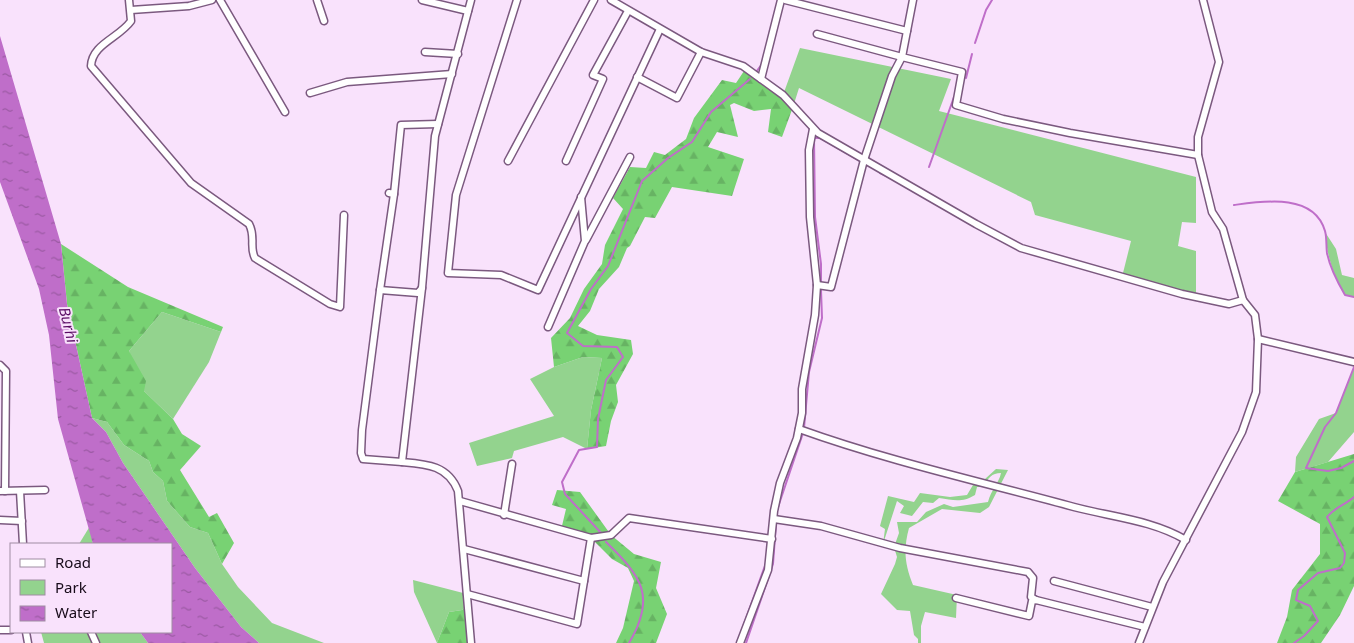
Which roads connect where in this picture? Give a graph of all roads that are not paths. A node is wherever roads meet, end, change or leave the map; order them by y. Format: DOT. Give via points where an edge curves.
graph roads {
  1 [pos="128,0"];
  2 [pos="212,0"];
  3 [pos="220,0"];
  4 [pos="317,0"];
  5 [pos="422,0"];
  6 [pos="471,0"];
  7 [pos="517,0"];
  8 [pos="594,0"];
  9 [pos="611,0"];
  10 [pos="783,0"];
  11 [pos="913,0"];
  12 [pos="1203,0"];
  13 [pos="131,10"];
  14 [pos="628,11"];
  15 [pos="468,12"];
  16 [pos="324,21"];
  17 [pos="660,29"];
  18 [pos="907,31"];
  19 [pos="816,34"];
  20 [pos="425,52"];
  21 [pos="701,52"];
  22 [pos="458,54"];
  23 [pos="902,57"];
  24 [pos="452,74"];
  25 [pos="637,77"];
  26 [pos="760,79"];
  27 [pos="310,93"];
  28 [pos="285,112"];
  29 [pos="438,124"];
  30 [pos="813,128"];
  31 [pos="1198,155"];
  32 [pos="630,158"];
  33 [pos="864,160"];
  34 [pos="508,161"];
  35 [pos="566,161"];
  36 [pos="581,196"];
  37 [pos="344,215"];
  38 [pos="585,241"];
  39 [pos="817,285"];
  40 [pos="422,288"];
  41 [pos="380,290"];
  42 [pos="1243,300"];
  43 [pos="548,327"];
  44 [pos="1258,339"];
  45 [pos="1354,362"];
  46 [pos="0,365"];
  47 [pos="799,429"];
  48 [pos="402,462"];
  49 [pos="512,464"];
  50 [pos="45,490"];
  51 [pos="3,491"];
  52 [pos="20,491"];
  53 [pos="460,501"];
  54 [pos="504,515"];
  55 [pos="774,519"];
  56 [pos="0,520"];
  57 [pos="22,521"];
  58 [pos="591,538"];
  59 [pos="772,539"];
  60 [pos="1186,540"];
  61 [pos="23,543"];
  62 [pos="464,549"];
  63 [pos="584,581"];
  64 [pos="1054,581"];
  65 [pos="467,594"];
  66 [pos="956,598"];
  67 [pos="1036,600"];
  68 [pos="1152,607"];
  69 [pos="1145,627"];
  70 [pos="471,643"];
  71 [pos="740,643"];
  72 [pos="1139,643"];
  1 -- 13 [label="street"];
  2 -- 13 [label="street" via="189,6"];
  3 -- 28 [label="street"];
  4 -- 16 [label="street"];
  5 -- 15 [label="street"];
  6 -- 15 [label="street"];
  7 -- 36 [label="street" via="456,195 448,273 501,275 538,290"];
  8 -- 34 [label="street"];
  9 -- 14 [label="street"];
  10 -- 18 [label="street"];
  10 -- 26 [label="street"];
  11 -- 18 [label="street"];
  12 -- 31 [label="street" via="1219,62 1198,137"];
  13 -- 37 [label="street" via="131,21 124,31 97,49 91,66 191,183 249,224 254,232 252,252 256,258 340,307"];
  14 -- 17 [label="street"];
  14 -- 35 [label="street" via="593,75 603,79"];
  15 -- 22 [label="street"];
  17 -- 21 [label="street"];
  17 -- 25 [label="street"];
  18 -- 23 [label="street"];
  19 -- 23 [label="street"];
  20 -- 22 [label="street"];
  21 -- 25 [label="street" via="677,98"];
  21 -- 26 [label="street" via="743,66"];
  22 -- 24 [label="street"];
  23 -- 31 [label="street" via="962,72 956,105 962,107 1062,131"];
  23 -- 33 [label="street" via="892,76"];
  24 -- 27 [label="street" via="347,82"];
  24 -- 29 [label="street"];
  25 -- 36 [label="street"];
  26 -- 30 [label="street" via="783,95"];
  29 -- 40 [label="street"];
  29 -- 41 [label="street" via="402,125"];
  30 -- 33 [label="street"];
  30 -- 39 [label="street" via="809,150 810,217"];
  31 -- 42 [label="street" via="1212,212 1222,229"];
  32 -- 38 [label="street"];
  33 -- 39 [label="street" via="831,287"];
  33 -- 42 [label="street" via="1022,248 1182,294 1229,304"];
  36 -- 38 [label="street"];
  38 -- 43 [label="street"];
  39 -- 47 [label="street"];
  40 -- 41 [label="street" via="418,293"];
  40 -- 48 [label="street"];
  41 -- 48 [label="street" via="360,452 363,459"];
  42 -- 44 [label="street" via="1255,315"];
  44 -- 45 [label="street"];
  44 -- 60 [label="street" via="1256,392 1242,432"];
  46 -- 51 [label="street" via="6,371"];
  47 -- 55 [label="street" via="780,484"];
  47 -- 60 [label="street" via="849,447 1164,528"];
  48 -- 53 [label="street" via="439,467 456,484"];
  49 -- 54 [label="street"];
  50 -- 52 [label="street"];
  51 -- 52 [label="street"];
  52 -- 57 [label="street"];
  53 -- 54 [label="street"];
  53 -- 62 [label="street"];
  54 -- 58 [label="street"];
  55 -- 59 [label="street"];
  55 -- 67 [label="street" via="821,526 900,548 1028,572 1033,578 1031,597"];
  56 -- 57 [label="street"];
  57 -- 61 [label="street"];
  58 -- 59 [label="street" via="611,535 629,518"];
  58 -- 63 [label="street"];
  59 -- 71 [label="street" via="768,570"];
  60 -- 68 [label="street"];
  62 -- 63 [label="street"];
  62 -- 65 [label="street"];
  63 -- 65 [label="street" via="577,624"];
  64 -- 68 [label="street"];
  65 -- 70 [label="street"];
  66 -- 67 [label="street" via="1029,616 1032,601"];
  67 -- 69 [label="street"];
  68 -- 69 [label="street"];
  69 -- 72 [label="street"];
}
